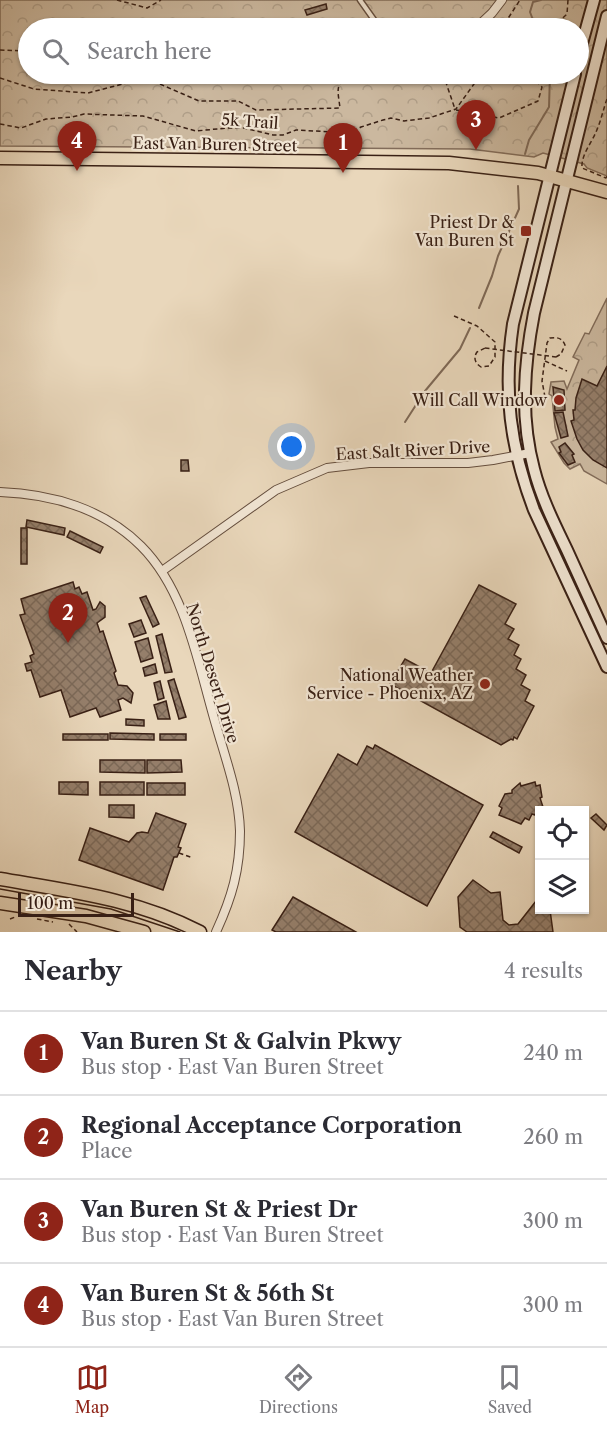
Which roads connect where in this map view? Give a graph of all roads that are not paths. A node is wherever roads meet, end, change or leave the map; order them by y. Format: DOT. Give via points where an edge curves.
graph roads {
  1 [pos="360,0"];
  2 [pos="501,0"];
  3 [pos="594,0"];
  4 [pos="607,16"];
  5 [pos="373,18"];
  6 [pos="487,18"];
  7 [pos="589,19"];
  8 [pos="573,84"];
  9 [pos="0,158"];
  10 [pos="550,176"];
  11 [pos="567,180"];
  12 [pos="607,192"];
  13 [pos="530,453"];
  14 [pos="516,456"];
  15 [pos="0,492"];
  16 [pos="162,570"];
  17 [pos="607,638"];
  18 [pos="607,667"];
  19 [pos="0,879"];
  20 [pos="0,903"];
  21 [pos="144,932"];
  22 [pos="200,932"];
  23 [pos="216,932"];
  1 -- 5 [label="lane"];
  2 -- 6 [label="street"];
  3 -- 7 [label="main road"];
  4 -- 11 [label="main road"];
  8 -- 10 [label="main road"];
  9 -- 10 [label="main road, East Van Buren Street" via="428,162"];
  10 -- 11 [label="main road, East Van Buren Street"];
  10 -- 14 [label="main road" via="513,324 508,380"];
  11 -- 12 [label="main road, East Van Buren Street"];
  11 -- 13 [label="main road" via="534,313 525,374"];
  13 -- 14 [label="street, East Salt River Drive"];
  13 -- 17 [label="main road" via="548,510"];
  14 -- 16 [label="street, East Salt River Drive" via="468,463 369,463 327,468 276,490"];
  14 -- 18 [label="main road" via="534,510"];
  15 -- 16 [label="street, North Desert Drive" via="60,500 102,517 134,540"];
  16 -- 23 [label="street, North Desert Drive" via="188,628 237,804 238,867"];
  19 -- 22 [label="main road" via="111,898"];
  20 -- 21 [label="main road" via="86,916"];
}
